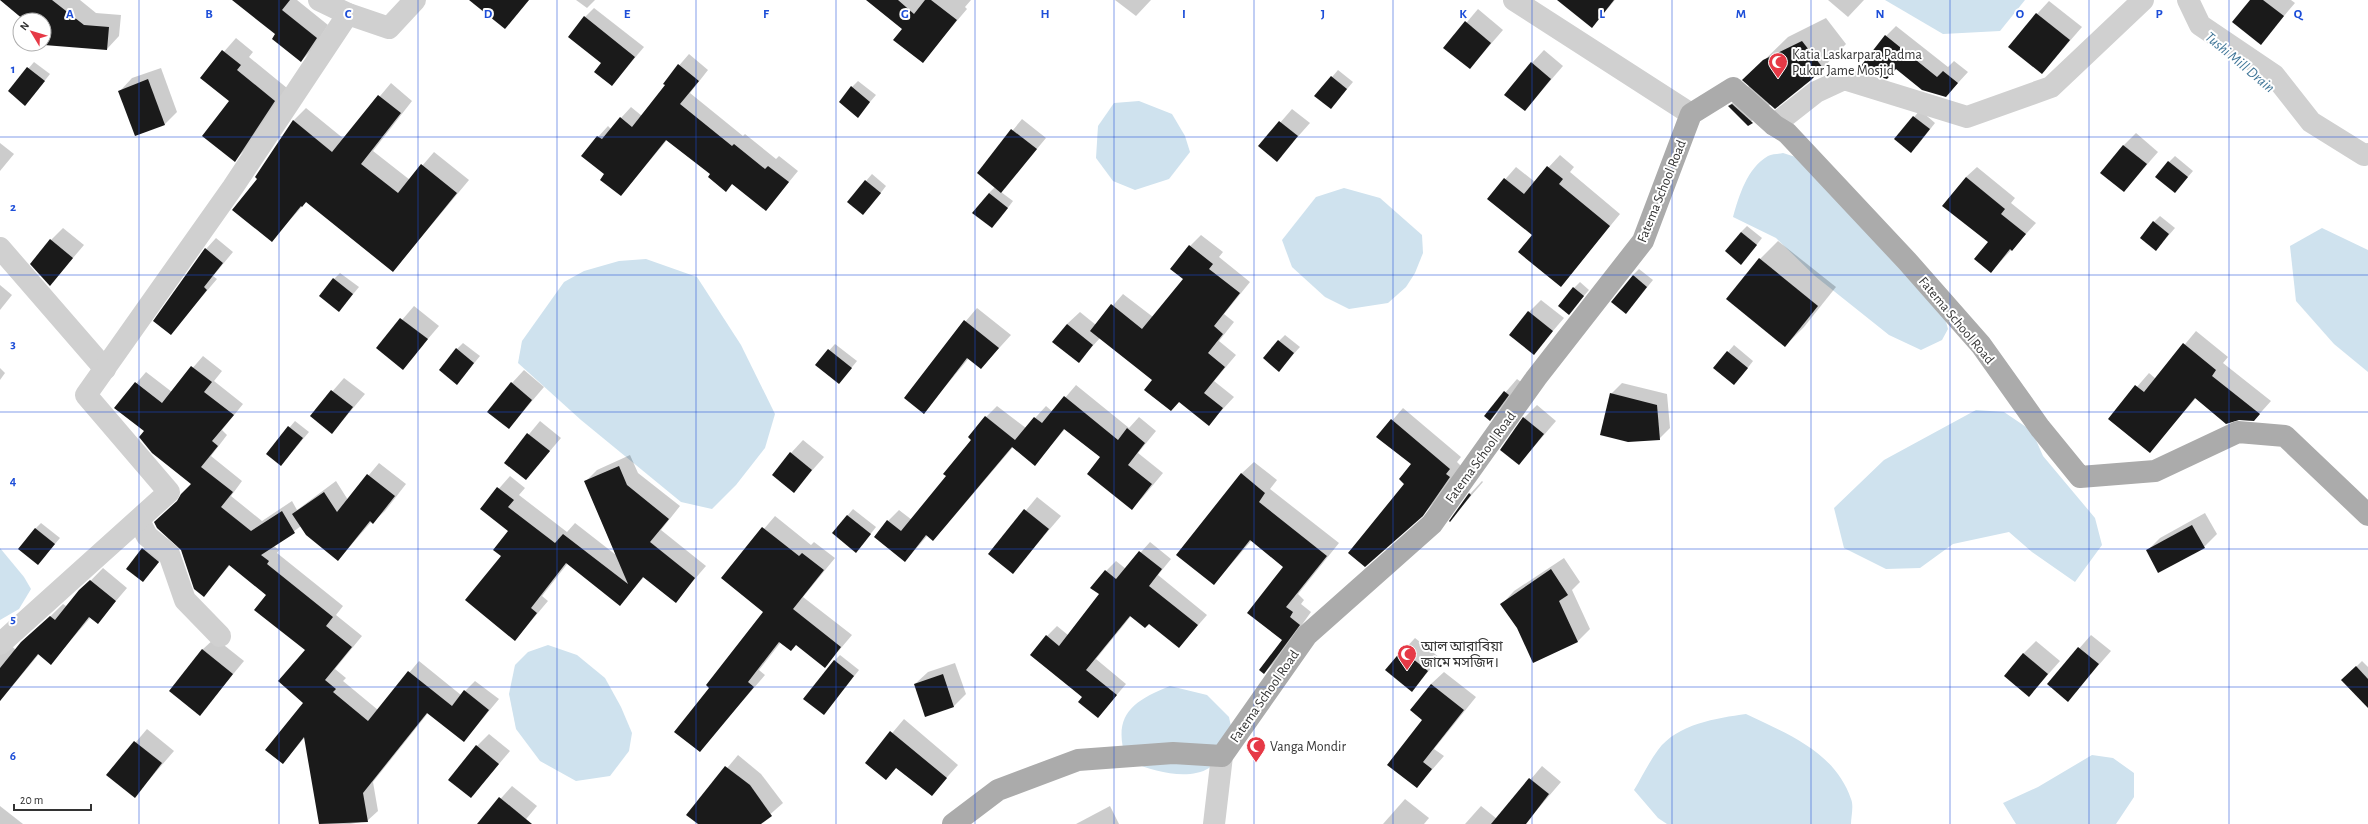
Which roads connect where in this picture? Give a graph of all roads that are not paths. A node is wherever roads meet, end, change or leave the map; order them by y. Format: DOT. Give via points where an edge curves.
graph roads {
  1 [pos="319,0"];
  2 [pos="415,0"];
  3 [pos="1514,0"];
  4 [pos="2143,0"];
  5 [pos="2188,0"];
  6 [pos="348,14"];
  7 [pos="1691,114"];
  8 [pos="1774,126"];
  9 [pos="2368,154"];
  10 [pos="0,248"];
  11 [pos="105,369"];
  12 [pos="2368,515"];
  13 [pos="139,521"];
  14 [pos="220,636"];
  15 [pos="0,644"];
  16 [pos="1222,756"];
  17 [pos="953,824"];
  18 [pos="1214,824"];
  1 -- 6 [label="street"];
  2 -- 6 [label="street" via="389,28"];
  3 -- 7 [label="street"];
  4 -- 8 [label="street" via="2051,87 1967,117 1844,79 1816,92"];
  5 -- 9 [label="street" via="2200,25 2274,75 2311,122 2364,155"];
  6 -- 11 [label="street" via="233,187"];
  7 -- 8 [label="main road, Fatema School Road" via="1733,88"];
  7 -- 16 [label="main road, Fatema School Road" via="1643,241 1536,378 1432,524 1307,635"];
  8 -- 12 [label="main road, Fatema School Road" via="1787,133 1907,261 1981,345 2040,428 2080,477 2155,471 2238,432 2285,436"];
  10 -- 11 [label="street"];
  11 -- 13 [label="street" via="86,396 169,492"];
  13 -- 14 [label="street" via="147,536 169,554 185,600"];
  13 -- 15 [label="street"];
  16 -- 17 [label="main road, Fatema School Road" via="1174,753 1078,760 998,790"];
  16 -- 18 [label="street"];
}
